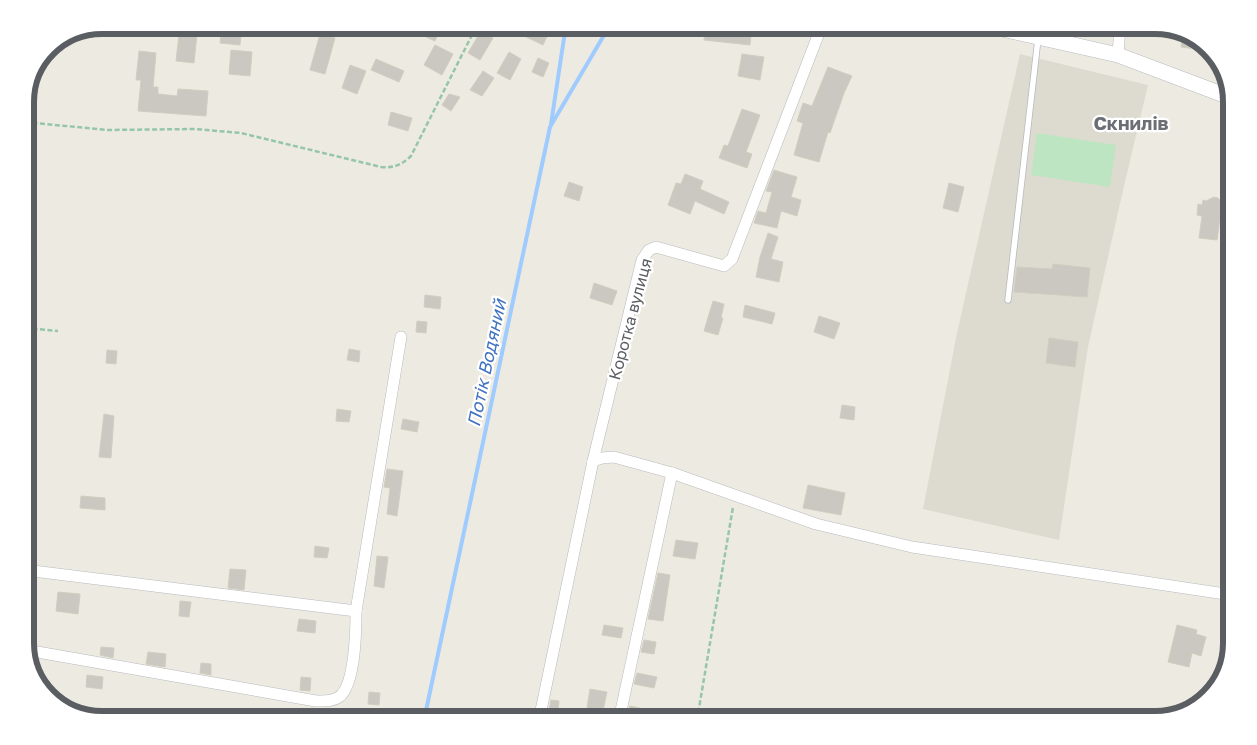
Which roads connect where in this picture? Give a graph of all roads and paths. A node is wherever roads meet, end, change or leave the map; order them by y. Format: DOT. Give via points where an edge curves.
graph roads {
  1 [pos="472,34"];
  2 [pos="819,34"];
  3 [pos="1026,34"];
  4 [pos="1119,34"];
  5 [pos="1039,37"];
  6 [pos="1118,55"];
  7 [pos="1223,95"];
  8 [pos="34,123"];
  9 [pos="1008,300"];
  10 [pos="34,329"];
  11 [pos="58,331"];
  12 [pos="401,337"];
  13 [pos="593,461"];
  14 [pos="672,473"];
  15 [pos="735,496"];
  16 [pos="34,571"];
  17 [pos="1223,594"];
  18 [pos="356,611"];
  19 [pos="34,651"];
  20 [pos="541,711"];
  21 [pos="621,711"];
  22 [pos="699,711"];
  1 -- 8 [label="path" via="411,156 392,168 241,134 195,129 107,130"];
  2 -- 13 [label="street, Коротка вулиця" via="732,259 724,266 656,247 649,250 642,260"];
  3 -- 5 [label="street"];
  4 -- 6 [label="street"];
  5 -- 6 [label="street"];
  5 -- 9 [label="lane"];
  6 -- 7 [label="street"];
  10 -- 11 [label="path"];
  12 -- 18 [label="street"];
  13 -- 14 [label="street" via="614,457"];
  13 -- 20 [label="street, Коротка вулиця"];
  14 -- 15 [label="street"];
  14 -- 21 [label="street"];
  15 -- 17 [label="street" via="816,524 912,547"];
  15 -- 22 [label="path"];
  16 -- 18 [label="street"];
  18 -- 19 [label="street" via="356,640 347,688 339,697 328,701"];
}
